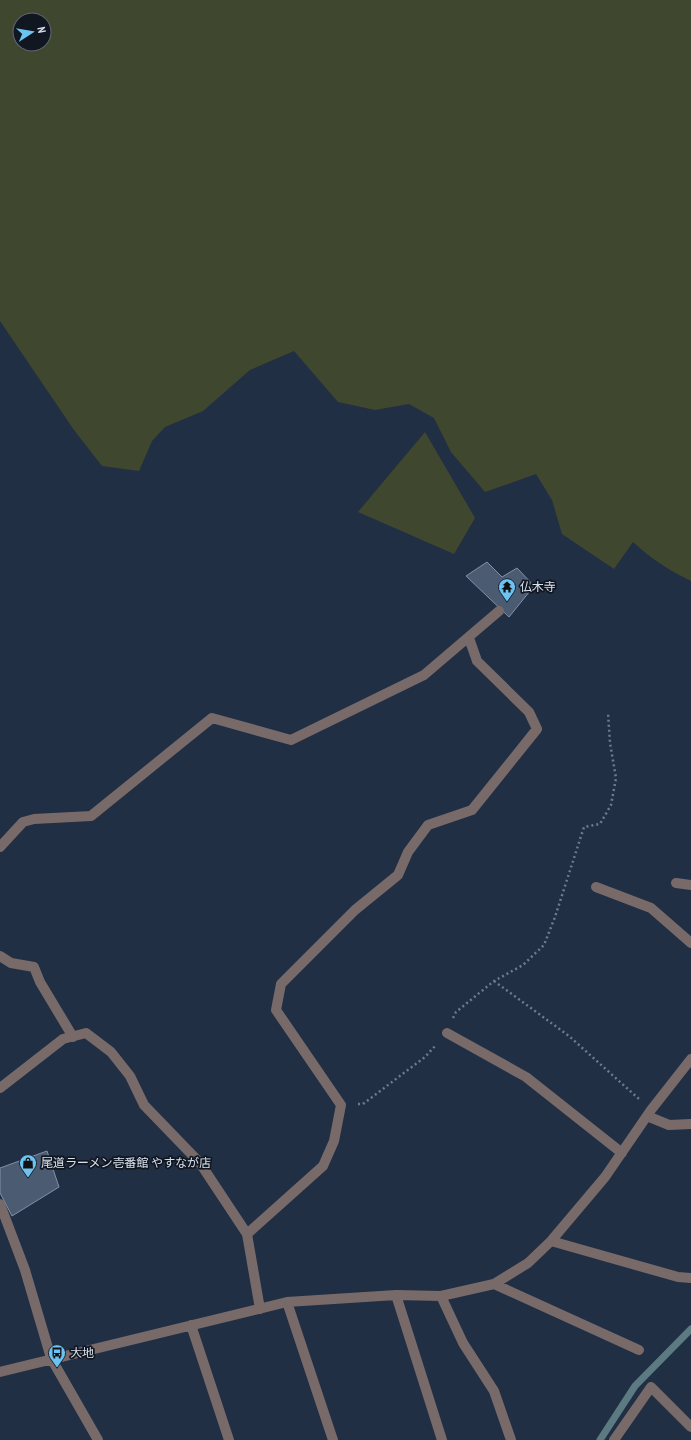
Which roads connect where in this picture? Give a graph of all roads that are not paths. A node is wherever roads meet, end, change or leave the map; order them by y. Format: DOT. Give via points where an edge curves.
graph roads {
  1 [pos="499,611"];
  2 [pos="469,638"];
  3 [pos="0,848"];
  4 [pos="676,883"];
  5 [pos="691,885"];
  6 [pos="596,887"];
  7 [pos="691,943"];
  8 [pos="0,956"];
  9 [pos="446,1033"];
  10 [pos="72,1037"];
  11 [pos="691,1059"];
  12 [pos="0,1088"];
  13 [pos="649,1113"];
  14 [pos="691,1124"];
  15 [pos="622,1153"];
  16 [pos="0,1204"];
  17 [pos="247,1234"];
  18 [pos="551,1241"];
  19 [pos="691,1278"];
  20 [pos="494,1284"];
  21 [pos="396,1296"];
  22 [pos="441,1296"];
  23 [pos="287,1302"];
  24 [pos="260,1309"];
  25 [pos="191,1325"];
  26 [pos="639,1350"];
  27 [pos="52,1358"];
  28 [pos="0,1372"];
  29 [pos="691,1427"];
  30 [pos="98,1440"];
  31 [pos="229,1440"];
  32 [pos="333,1440"];
  33 [pos="442,1440"];
  34 [pos="511,1440"];
  35 [pos="614,1440"];
  1 -- 2 [label="street"];
  2 -- 3 [label="street" via="424,675 291,740 212,718 91,816 34,819 23,822"];
  2 -- 17 [label="street" via="477,660 529,712 537,729 472,810 428,825 408,852 398,875 355,910 281,984 276,1010 341,1105 334,1141 323,1166"];
  4 -- 5 [label="street"];
  6 -- 7 [label="street" via="651,908"];
  8 -- 10 [label="street" via="11,963 34,967"];
  9 -- 15 [label="street" via="526,1077"];
  10 -- 12 [label="street" via="63,1039"];
  10 -- 17 [label="street" via="86,1033 111,1052 130,1076 144,1105 200,1163"];
  11 -- 13 [label="street"];
  13 -- 14 [label="street" via="669,1125"];
  13 -- 15 [label="street"];
  15 -- 18 [label="street"];
  16 -- 27 [label="street" via="25,1270"];
  17 -- 24 [label="street"];
  18 -- 19 [label="street" via="678,1277"];
  18 -- 20 [label="street" via="528,1263"];
  20 -- 22 [label="street"];
  20 -- 26 [label="street"];
  21 -- 22 [label="street"];
  21 -- 23 [label="street"];
  21 -- 33 [label="street"];
  22 -- 34 [label="street" via="464,1343 494,1391"];
  23 -- 24 [label="street"];
  23 -- 32 [label="street"];
  24 -- 25 [label="street"];
  25 -- 27 [label="street"];
  25 -- 31 [label="street"];
  27 -- 28 [label="street"];
  27 -- 30 [label="street"];
  29 -- 35 [label="street" via="651,1387"];
}
